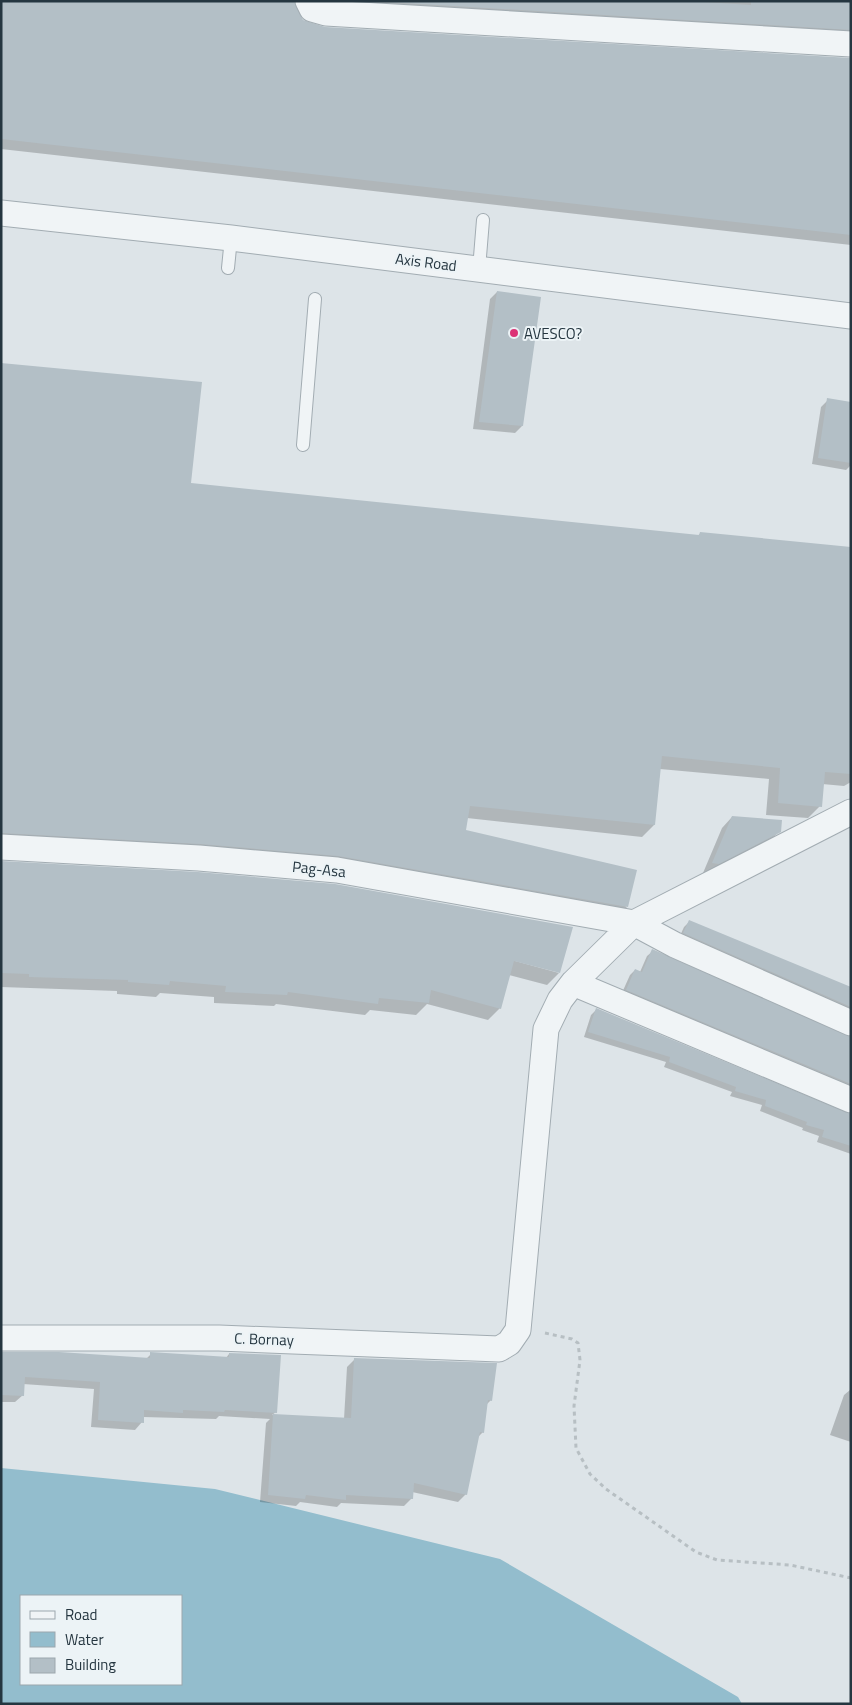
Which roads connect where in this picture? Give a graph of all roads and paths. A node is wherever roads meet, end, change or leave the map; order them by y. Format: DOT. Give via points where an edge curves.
graph roads {
  1 [pos="308,1"];
  2 [pos="851,44"];
  3 [pos="1,213"];
  4 [pos="483,220"];
  5 [pos="232,238"];
  6 [pos="228,268"];
  7 [pos="479,269"];
  8 [pos="315,299"];
  9 [pos="851,316"];
  10 [pos="303,445"];
  11 [pos="851,812"];
  12 [pos="1,847"];
  13 [pos="634,923"];
  14 [pos="573,984"];
  15 [pos="851,1023"];
  16 [pos="851,1100"];
  17 [pos="518,1330"];
  18 [pos="1,1338"];
  19 [pos="851,1578"];
  1 -- 2 [label="street" via="312,9 326,13"];
  3 -- 5 [label="street, Axis Road"];
  4 -- 7 [label="lane"];
  5 -- 6 [label="lane"];
  5 -- 7 [label="street, Axis Road"];
  7 -- 9 [label="street, Axis Road"];
  8 -- 10 [label="lane"];
  11 -- 13 [label="street"];
  12 -- 13 [label="street, Pag-Asa" via="199,858 337,870"];
  13 -- 14 [label="street"];
  13 -- 15 [label="street, Pag-Asa" via="675,945"];
  14 -- 16 [label="street"];
  14 -- 17 [label="street" via="560,1000 546,1029"];
  17 -- 18 [label="street, C. Bornay" via="509,1343 499,1349 219,1338"];
  17 -- 19 [label="path" via="550,1333 578,1343 580,1360 574,1406 576,1448 590,1474 606,1489 696,1552 717,1560 790,1565"];
}
